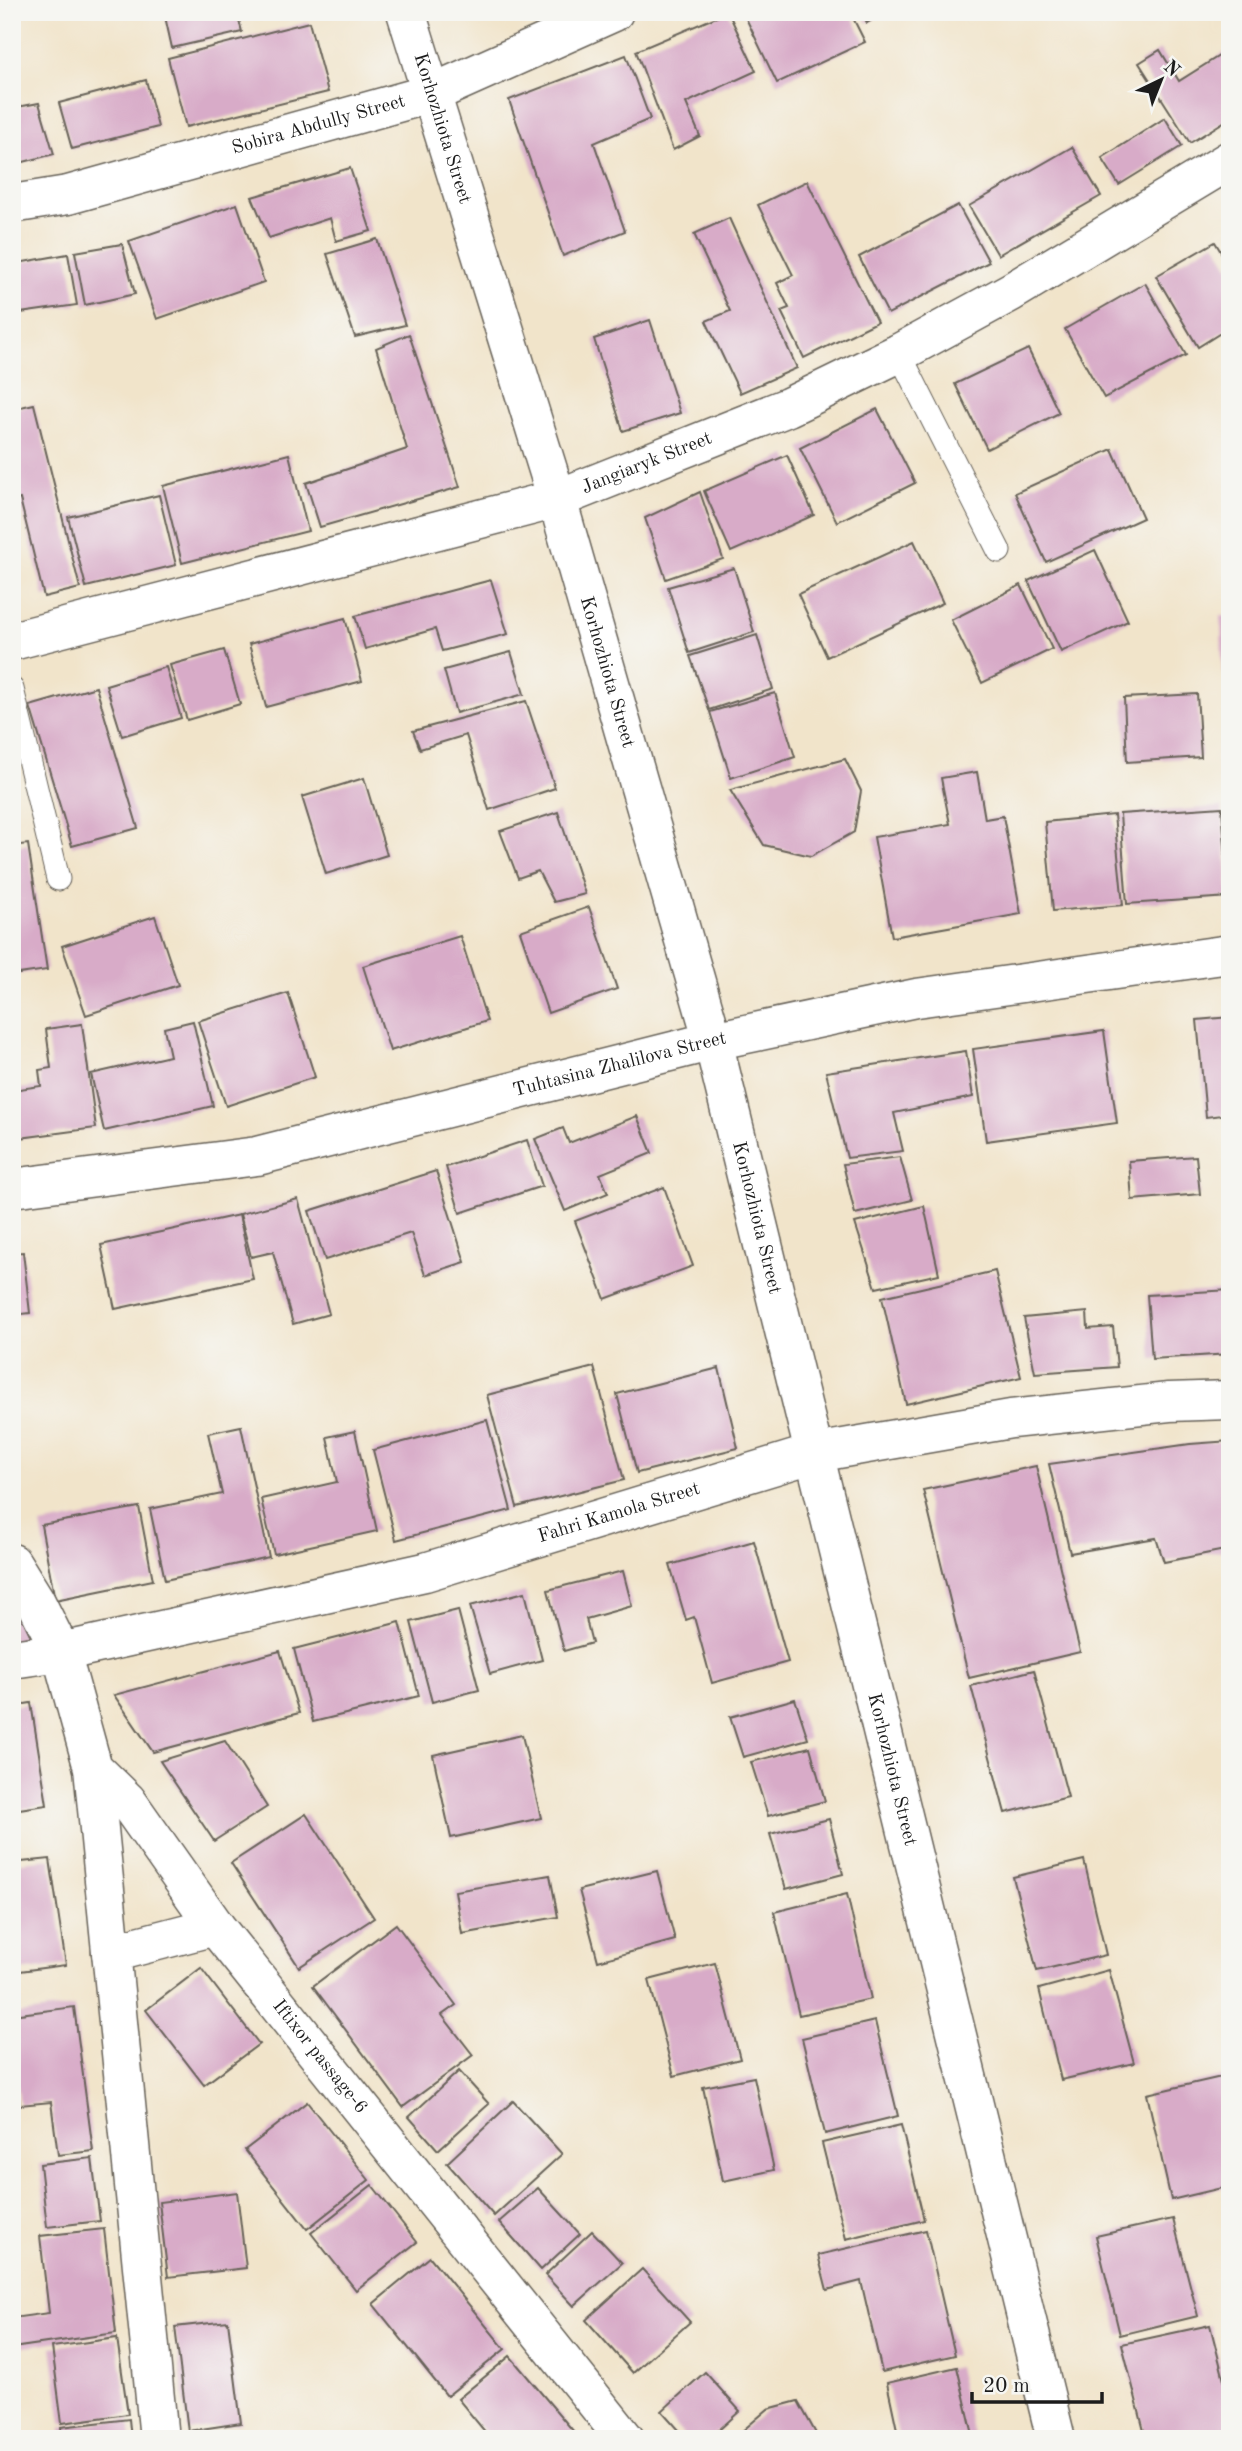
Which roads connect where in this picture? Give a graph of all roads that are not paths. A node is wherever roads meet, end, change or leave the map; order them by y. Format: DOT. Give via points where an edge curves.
graph roads {
  1 [pos="407,12"];
  2 [pos="614,12"];
  3 [pos="433,93"];
  4 [pos="1230,160"];
  5 [pos="12,204"];
  6 [pos="898,353"];
  7 [pos="557,499"];
  8 [pos="999,551"];
  9 [pos="12,641"];
  10 [pos="12,689"];
  11 [pos="58,878"];
  12 [pos="1230,954"];
  13 [pos="713,1041"];
  14 [pos="12,1188"];
  15 [pos="1230,1400"];
  16 [pos="815,1453"];
  17 [pos="12,1563"];
  18 [pos="61,1652"];
  19 [pos="12,1658"];
  20 [pos="93,1768"];
  21 [pos="215,1926"];
  22 [pos="111,1953"];
  23 [pos="159,2439"];
  24 [pos="625,2439"];
  25 [pos="1056,2439"];
  1 -- 3 [label="street, Korhozhiota Street"];
  2 -- 3 [label="street, Sobira Abdully Street"];
  3 -- 5 [label="street, Sobira Abdully Street" via="68,195"];
  3 -- 7 [label="street, Korhozhiota Street"];
  4 -- 6 [label="street, Jangiaryk Street" via="1011,292"];
  6 -- 7 [label="street, Jangiaryk Street" via="788,407"];
  6 -- 8 [label="lane"];
  7 -- 9 [label="street, Jangiaryk Street"];
  7 -- 13 [label="street, Korhozhiota Street"];
  10 -- 11 [label="lane"];
  12 -- 13 [label="street, Tuhtasina Zhalilova Street" via="916,998"];
  13 -- 14 [label="street, Tuhtasina Zhalilova Street" via="257,1156"];
  13 -- 16 [label="street, Korhozhiota Street"];
  15 -- 16 [label="street, Fahri Kamola Street" via="1011,1419"];
  16 -- 18 [label="street, Fahri Kamola Street" via="425,1572"];
  16 -- 25 [label="street, Korhozhiota Street"];
  17 -- 18 [label="street"];
  18 -- 19 [label="street, Fahri Kamola Street"];
  18 -- 20 [label="street"];
  20 -- 21 [label="street, Iftixor passage-6" via="127,1801"];
  20 -- 22 [label="street"];
  21 -- 22 [label="street"];
  21 -- 24 [label="street, Iftixor passage-6"];
  22 -- 23 [label="street"];
}
